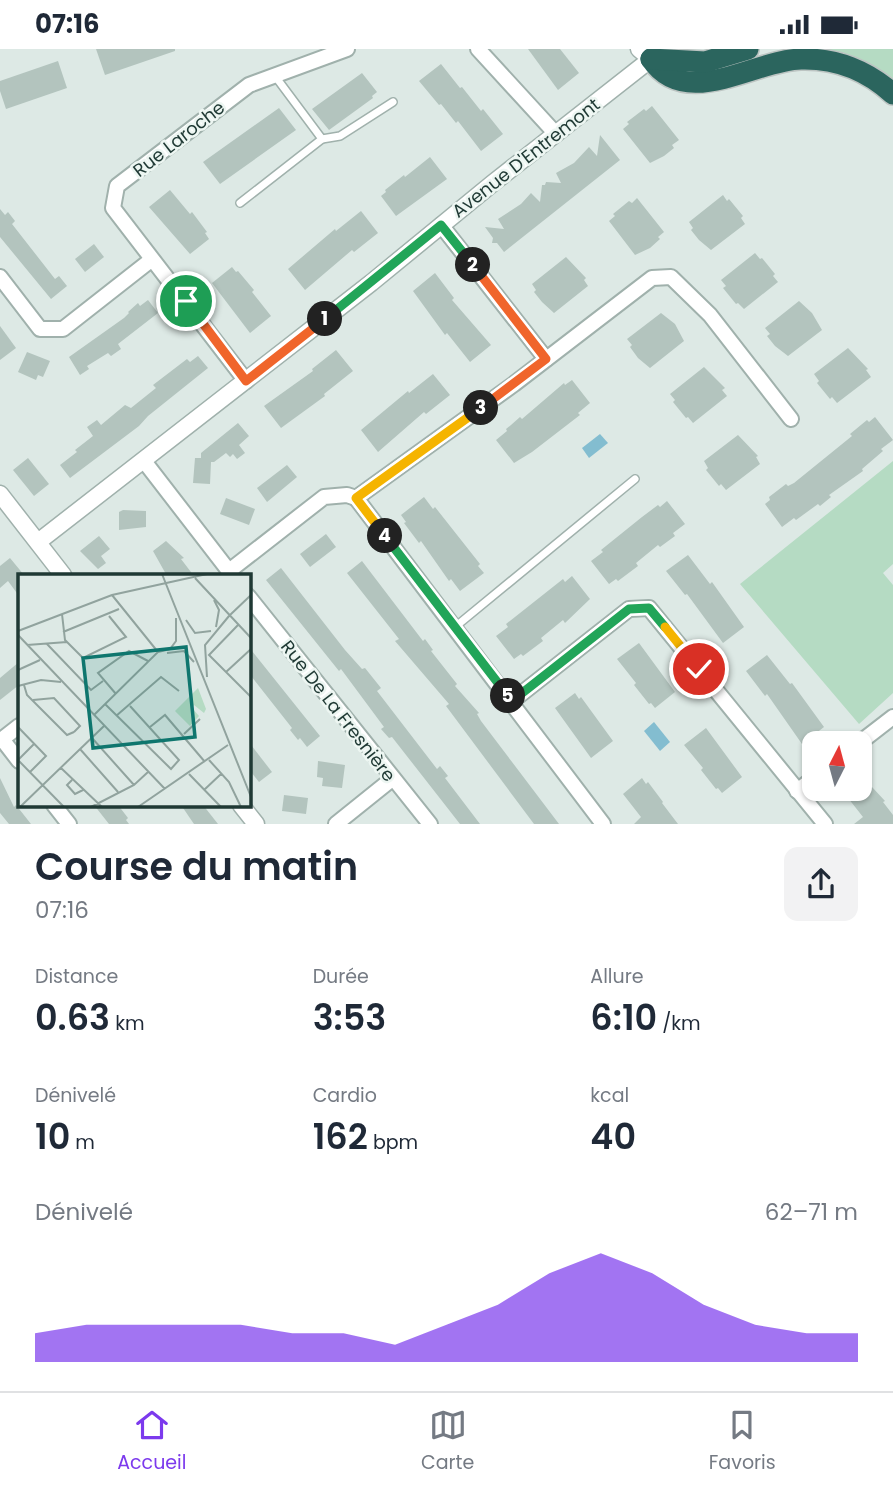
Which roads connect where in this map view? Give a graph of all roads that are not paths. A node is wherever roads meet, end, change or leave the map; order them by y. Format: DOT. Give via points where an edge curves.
graph roads {
  1 [pos="347,49"];
  2 [pos="478,49"];
  3 [pos="735,51"];
  4 [pos="643,52"];
  5 [pos="275,76"];
  6 [pos="893,94"];
  7 [pos="393,102"];
  8 [pos="556,134"];
  9 [pos="322,139"];
  10 [pos="240,203"];
  11 [pos="441,225"];
  12 [pos="151,260"];
  13 [pos="0,277"];
  14 [pos="546,359"];
  15 [pos="246,381"];
  16 [pos="791,419"];
  17 [pos="144,461"];
  18 [pos="635,479"];
  19 [pos="0,494"];
  20 [pos="356,498"];
  21 [pos="38,542"];
  22 [pos="231,573"];
  23 [pos="62,574"];
  24 [pos="250,599"];
  25 [pos="455,627"];
  26 [pos="512,701"];
  27 [pos="893,717"];
  28 [pos="18,727"];
  29 [pos="872,733"];
  30 [pos="1,740"];
  31 [pos="18,760"];
  32 [pos="392,779"];
  33 [pos="802,787"];
  34 [pos="797,791"];
  35 [pos="56,807"];
  36 [pos="243,807"];
  37 [pos="69,824"];
  38 [pos="256,824"];
  39 [pos="336,824"];
  40 [pos="430,824"];
  41 [pos="604,824"];
  42 [pos="825,824"];
  1 -- 5 [label="street, Rue Laroche"];
  2 -- 8 [label="street"];
  3 -- 4 [label="highway" via="705,62"];
  4 -- 6 [label="highway" via="657,69 684,83 703,83 798,59 830,60 875,78"];
  4 -- 8 [label="street, Avenue D'Entremont"];
  5 -- 9 [label="lane"];
  5 -- 12 [label="street, Rue Laroche" via="249,85 117,186 113,208"];
  7 -- 9 [label="lane" via="340,136"];
  8 -- 11 [label="street, Avenue D'Entremont"];
  9 -- 10 [label="lane"];
  11 -- 14 [label="street"];
  11 -- 15 [label="street, Avenue D'Entremont"];
  12 -- 13 [label="street" via="62,329 40,329"];
  12 -- 15 [label="street, Rue Laroche"];
  14 -- 16 [label="street" via="652,278 670,277 710,315"];
  14 -- 20 [label="street"];
  15 -- 17 [label="street, Avenue D'Entremont"];
  17 -- 21 [label="street, Avenue D'Entremont"];
  17 -- 22 [label="street"];
  18 -- 25 [label="lane"];
  19 -- 21 [label="street"];
  20 -- 22 [label="street" via="324,497"];
  20 -- 25 [label="street"];
  21 -- 23 [label="street"];
  24 -- 32 [label="street, Rue De La Fresnière"];
  25 -- 26 [label="street"];
  26 -- 34 [label="street" via="629,609 649,608"];
  26 -- 41 [label="street"];
  27 -- 29 [label="street"];
  28 -- 30 [label="street"];
  30 -- 31 [label="street"];
  32 -- 39 [label="street"];
  32 -- 40 [label="street, Rue De La Fresnière"];
  33 -- 34 [label="street"];
  34 -- 42 [label="street"];
  35 -- 37 [label="street"];
  36 -- 38 [label="street"];
}
